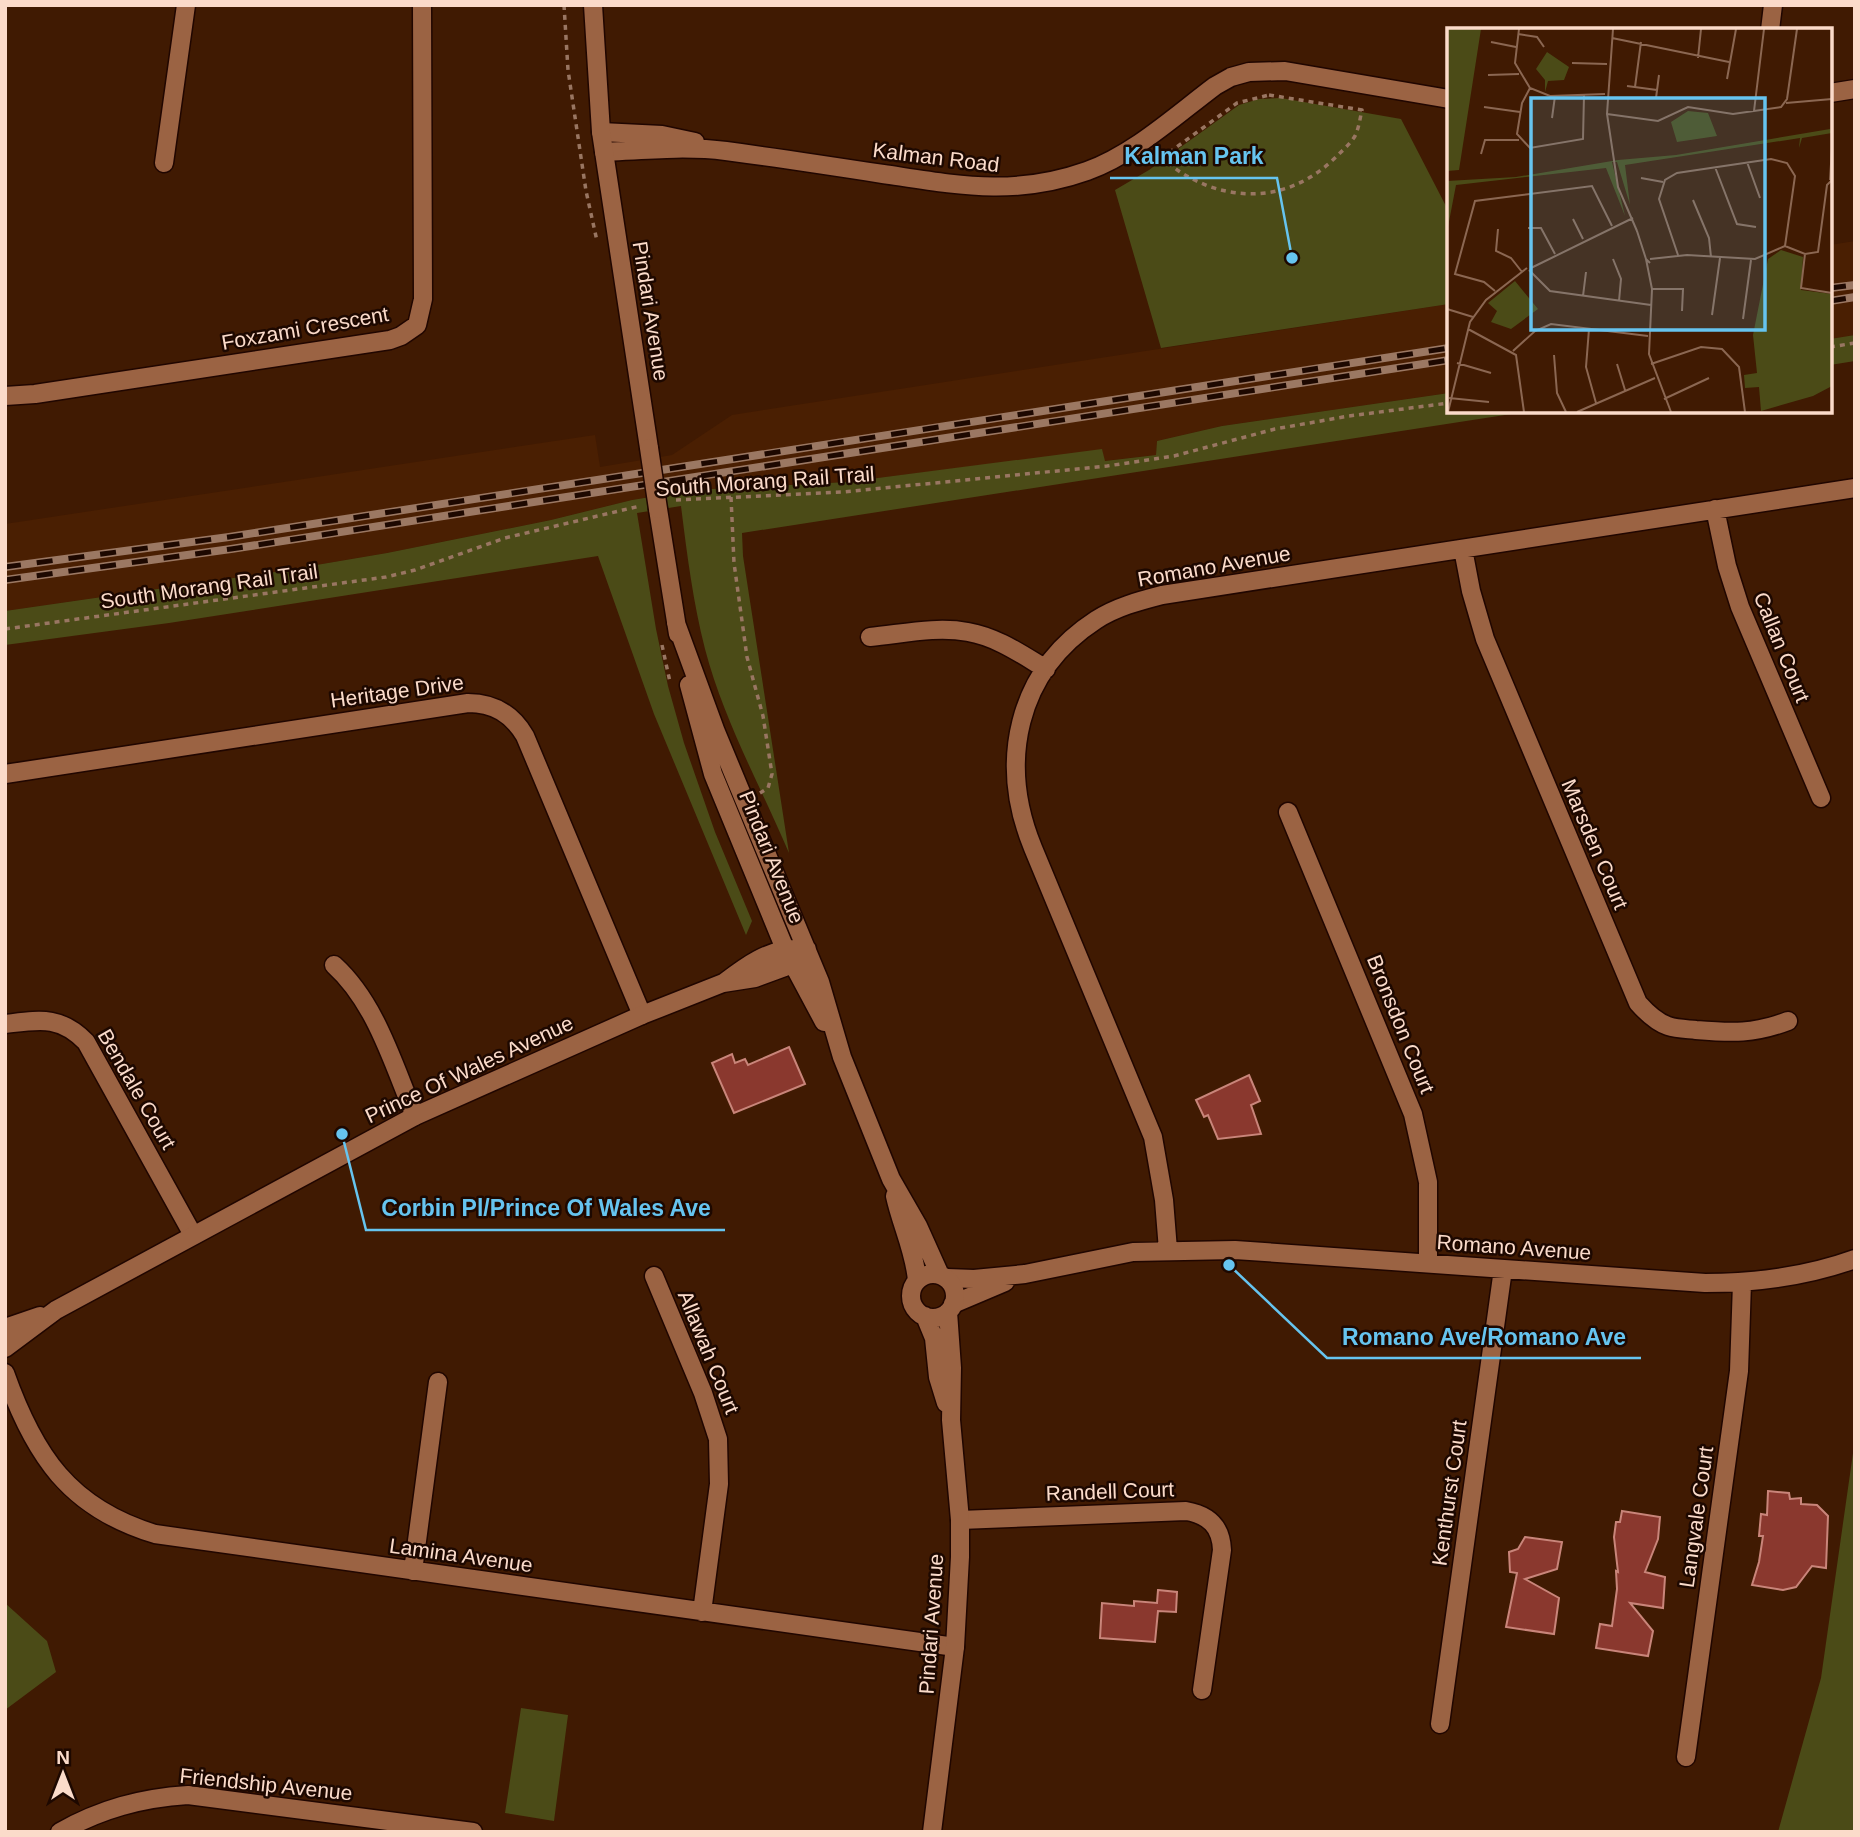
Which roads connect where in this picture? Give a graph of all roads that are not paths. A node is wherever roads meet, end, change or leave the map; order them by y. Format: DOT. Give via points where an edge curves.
graph roads {
  1 [pos="186,5"];
  2 [pos="422,5"];
  3 [pos="593,5"];
  4 [pos="1773,5"];
  5 [pos="1770,28"];
  6 [pos="1855,89"];
  7 [pos="1832,93"];
  8 [pos="1447,99"];
  9 [pos="601,132"];
  10 [pos="722,150"];
  11 [pos="604,152"];
  12 [pos="164,163"];
  13 [pos="5,396"];
  14 [pos="1855,488"];
  15 [pos="1715,509"];
  16 [pos="1463,549"];
  17 [pos="677,623"];
  18 [pos="870,638"];
  19 [pos="1046,669"];
  20 [pos="5,774"];
  21 [pos="1821,798"];
  22 [pos="1288,812"];
  23 [pos="807,949"];
  24 [pos="789,956"];
  25 [pos="334,965"];
  26 [pos="642,1015"];
  27 [pos="1788,1021"];
  28 [pos="5,1024"];
  29 [pos="842,1056"];
  30 [pos="415,1116"];
  31 [pos="891,1179"];
  32 [pos="193,1235"];
  33 [pos="1168,1250"];
  34 [pos="1855,1259"];
  35 [pos="1428,1264"];
  36 [pos="1503,1269"];
  37 [pos="1025,1274"];
  38 [pos="654,1276"];
  39 [pos="944,1277"];
  40 [pos="917,1281"];
  41 [pos="1742,1283"];
  42 [pos="951,1308"];
  43 [pos="56,1310"];
  44 [pos="925,1316"];
  45 [pos="5,1328"];
  46 [pos="5,1348"];
  47 [pos="5,1373"];
  48 [pos="438,1382"];
  49 [pos="11,1398"];
  50 [pos="951,1420"];
  51 [pos="960,1520"];
  52 [pos="413,1571"];
  53 [pos="702,1612"];
  54 [pos="955,1647"];
  55 [pos="1202,1690"];
  56 [pos="1440,1724"];
  57 [pos="1686,1757"];
  58 [pos="463,1831"];
  59 [pos="60,1832"];
  60 [pos="932,1832"];
  1 -- 12 [label="street"];
  2 -- 13 [label="street, Foxzami Crescent" via="423,299 417,325 390,340"];
  3 -- 9 [label="street, Pindari Avenue"];
  4 -- 5 [label="street"];
  6 -- 7 [label="street"];
  8 -- 10 [label="street, Kalman Road" via="1285,71 1248,72 1215,86 1111,160 1044,184 1005,188"];
  9 -- 10 [label="street, Kalman Road" via="662,135"];
  9 -- 11 [label="street, Pindari Avenue"];
  10 -- 11 [label="street, Kalman Road"];
  11 -- 17 [label="street, Pindari Avenue, bridge" via="655,506"];
  14 -- 15 [label="street, Romano Avenue"];
  15 -- 16 [label="street, Romano Avenue"];
  15 -- 21 [label="street, Callan Court" via="1736,596"];
  16 -- 19 [label="street, Romano Avenue" via="1139,601 1096,620"];
  16 -- 27 [label="street, Marsden Court" via="1485,639 1638,1003 1657,1020 1681,1028 1737,1034"];
  17 -- 23 [label="street, Pindari Avenue" via="697,683"];
  17 -- 24 [label="street, Pindari Avenue" via="713,774"];
  18 -- 19 [label="street" via="933,630 969,632 1006,645"];
  19 -- 33 [label="street, Romano Avenue" via="1031,695 1017,741 1018,805 1153,1138"];
  20 -- 26 [label="street, Heritage Drive" via="468,702 495,707 525,736"];
  22 -- 35 [label="street, Bronsdon Court" via="1413,1114 1428,1182"];
  23 -- 24 [label="street, Prince Of Wales Avenue"];
  23 -- 29 [label="street, Pindari Avenue"];
  24 -- 26 [label="street, Prince Of Wales Avenue" via="755,978 723,983"];
  24 -- 29 [label="street, Pindari Avenue"];
  25 -- 30 [label="street" via="366,1003"];
  26 -- 30 [label="street, Prince Of Wales Avenue"];
  28 -- 32 [label="street, Bendale Court" via="51,1021 70,1027 86,1042"];
  29 -- 31 [label="street, Pindari Avenue"];
  30 -- 32 [label="street, Prince Of Wales Avenue"];
  31 -- 39 [label="street, Pindari Avenue"];
  31 -- 40 [label="street, Pindari Avenue"];
  32 -- 43 [label="street, Prince Of Wales Avenue"];
  33 -- 35 [label="street, Romano Avenue" via="1261,1251"];
  33 -- 37 [label="street, Romano Avenue" via="1103,1256"];
  34 -- 41 [label="street, Romano Avenue" via="1802,1275"];
  35 -- 36 [label="street, Romano Avenue"];
  36 -- 41 [label="street, Romano Avenue"];
  36 -- 56 [label="street, Kenthurst Court"];
  37 -- 39 [label="street, Romano Avenue"];
  37 -- 42 [label="street, Romano Avenue"];
  38 -- 53 [label="street, Allawah Court" via="718,1439 719,1484"];
  39 -- 40 [label="street" via="928,1274"];
  39 -- 42 [label="street" via="955,1291"];
  40 -- 44 [label="street" via="912,1300"];
  41 -- 57 [label="street, Langvale Court" via="1739,1371"];
  42 -- 44 [label="street" via="937,1317"];
  42 -- 50 [label="street, Pindari Avenue"];
  43 -- 45 [label="street, Prince Of Wales Avenue"];
  43 -- 46 [label="street, Prince Of Wales Avenue"];
  44 -- 50 [label="street, Pindari Avenue"];
  47 -- 49 [label="street, Lamina Avenue"];
  48 -- 52 [label="street"];
  49 -- 52 [label="street, Lamina Avenue" via="65,1483 120,1523 179,1538"];
  50 -- 51 [label="street, Pindari Avenue"];
  51 -- 54 [label="street, Pindari Avenue"];
  51 -- 55 [label="street, Randell Court" via="1186,1511 1207,1518 1218,1531 1222,1550"];
  52 -- 53 [label="street, Lamina Avenue"];
  53 -- 54 [label="street, Lamina Avenue"];
  54 -- 60 [label="street, Pindari Avenue"];
  58 -- 59 [label="street, Friendship Avenue" via="188,1795 126,1804"];
}
